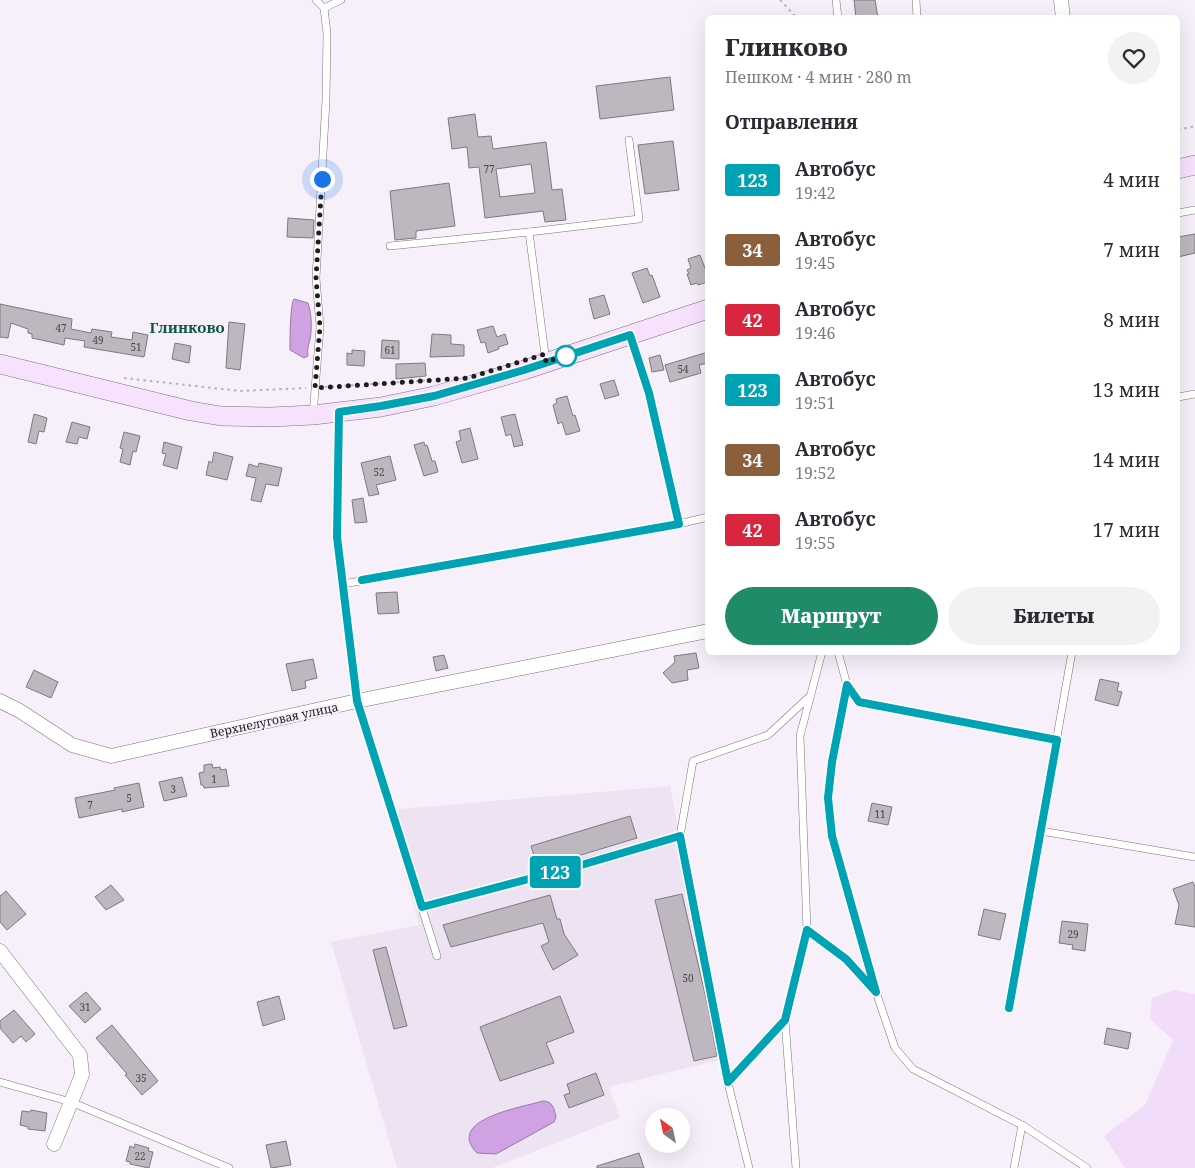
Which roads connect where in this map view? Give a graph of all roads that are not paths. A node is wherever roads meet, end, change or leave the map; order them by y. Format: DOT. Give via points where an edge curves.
graph roads {
  1 [pos="316,0"];
  2 [pos="341,0"];
  3 [pos="836,0"];
  4 [pos="916,0"];
  5 [pos="1061,0"];
  6 [pos="324,8"];
  7 [pos="838,15"];
  8 [pos="917,15"];
  9 [pos="1063,15"];
  10 [pos="629,140"];
  11 [pos="1195,165"];
  12 [pos="1180,169"];
  13 [pos="1195,210"];
  14 [pos="1180,213"];
  15 [pos="529,232"];
  16 [pos="390,246"];
  17 [pos="705,311"];
  18 [pos="630,335"];
  19 [pos="546,362"];
  20 [pos="0,364"];
  21 [pos="1195,394"];
  22 [pos="1180,397"];
  23 [pos="339,412"];
  24 [pos="313,415"];
  25 [pos="705,517"];
  26 [pos="679,524"];
  27 [pos="343,584"];
  28 [pos="705,632"];
  29 [pos="821,655"];
  30 [pos="839,655"];
  31 [pos="1071,655"];
  32 [pos="847,685"];
  33 [pos="810,695"];
  34 [pos="0,701"];
  35 [pos="357,701"];
  36 [pos="1057,740"];
  37 [pos="1041,831"];
  38 [pos="680,836"];
  39 [pos="1195,857"];
  40 [pos="422,907"];
  41 [pos="807,930"];
  42 [pos="0,951"];
  43 [pos="438,956"];
  44 [pos="876,992"];
  45 [pos="1009,1008"];
  46 [pos="785,1020"];
  47 [pos="0,1082"];
  48 [pos="728,1082"];
  49 [pos="71,1102"];
  50 [pos="1022,1125"];
  51 [pos="54,1144"];
  52 [pos="229,1168"];
  53 [pos="749,1168"];
  54 [pos="796,1168"];
  55 [pos="1014,1168"];
  56 [pos="1087,1168"];
  1 -- 6 [label="lane"];
  2 -- 6 [label="lane"];
  3 -- 7 [label="lane"];
  4 -- 8 [label="lane"];
  5 -- 9 [label="street"];
  6 -- 24 [label="lane" via="326,90 316,278 320,327"];
  10 -- 15 [label="lane" via="639,219"];
  11 -- 12 [label="main road"];
  13 -- 14 [label="lane"];
  15 -- 16 [label="lane"];
  15 -- 19 [label="lane"];
  17 -- 18 [label="main road"];
  18 -- 19 [label="main road"];
  18 -- 26 [label="lane" via="649,393"];
  19 -- 23 [label="main road" via="434,396"];
  20 -- 24 [label="main road" via="221,416"];
  21 -- 22 [label="lane"];
  23 -- 24 [label="main road"];
  23 -- 27 [label="lane" via="337,537"];
  25 -- 26 [label="lane"];
  26 -- 27 [label="lane"];
  27 -- 35 [label="lane"];
  28 -- 35 [label="street, Верхнелуговая улица"];
  29 -- 33 [label="lane"];
  30 -- 32 [label="lane"];
  31 -- 36 [label="lane"];
  32 -- 36 [label="lane" via="859,702"];
  32 -- 44 [label="lane" via="828,798 832,836"];
  33 -- 38 [label="lane" via="768,735 693,761"];
  33 -- 41 [label="lane" via="800,736"];
  34 -- 35 [label="street, Верхнелуговая улица" via="72,745 111,756"];
  35 -- 40 [label="lane"];
  36 -- 37 [label="lane"];
  37 -- 39 [label="lane"];
  37 -- 45 [label="lane"];
  38 -- 40 [label="lane"];
  38 -- 48 [label="lane"];
  40 -- 43 [label="lane"];
  41 -- 44 [label="lane" via="846,959"];
  41 -- 46 [label="lane"];
  42 -- 49 [label="street" via="80,1055 82,1075"];
  44 -- 50 [label="lane" via="895,1048 913,1070"];
  46 -- 48 [label="lane"];
  46 -- 54 [label="lane"];
  47 -- 49 [label="lane"];
  48 -- 53 [label="lane"];
  49 -- 51 [label="street"];
  49 -- 52 [label="lane"];
  50 -- 55 [label="lane"];
  50 -- 56 [label="lane"];
}
